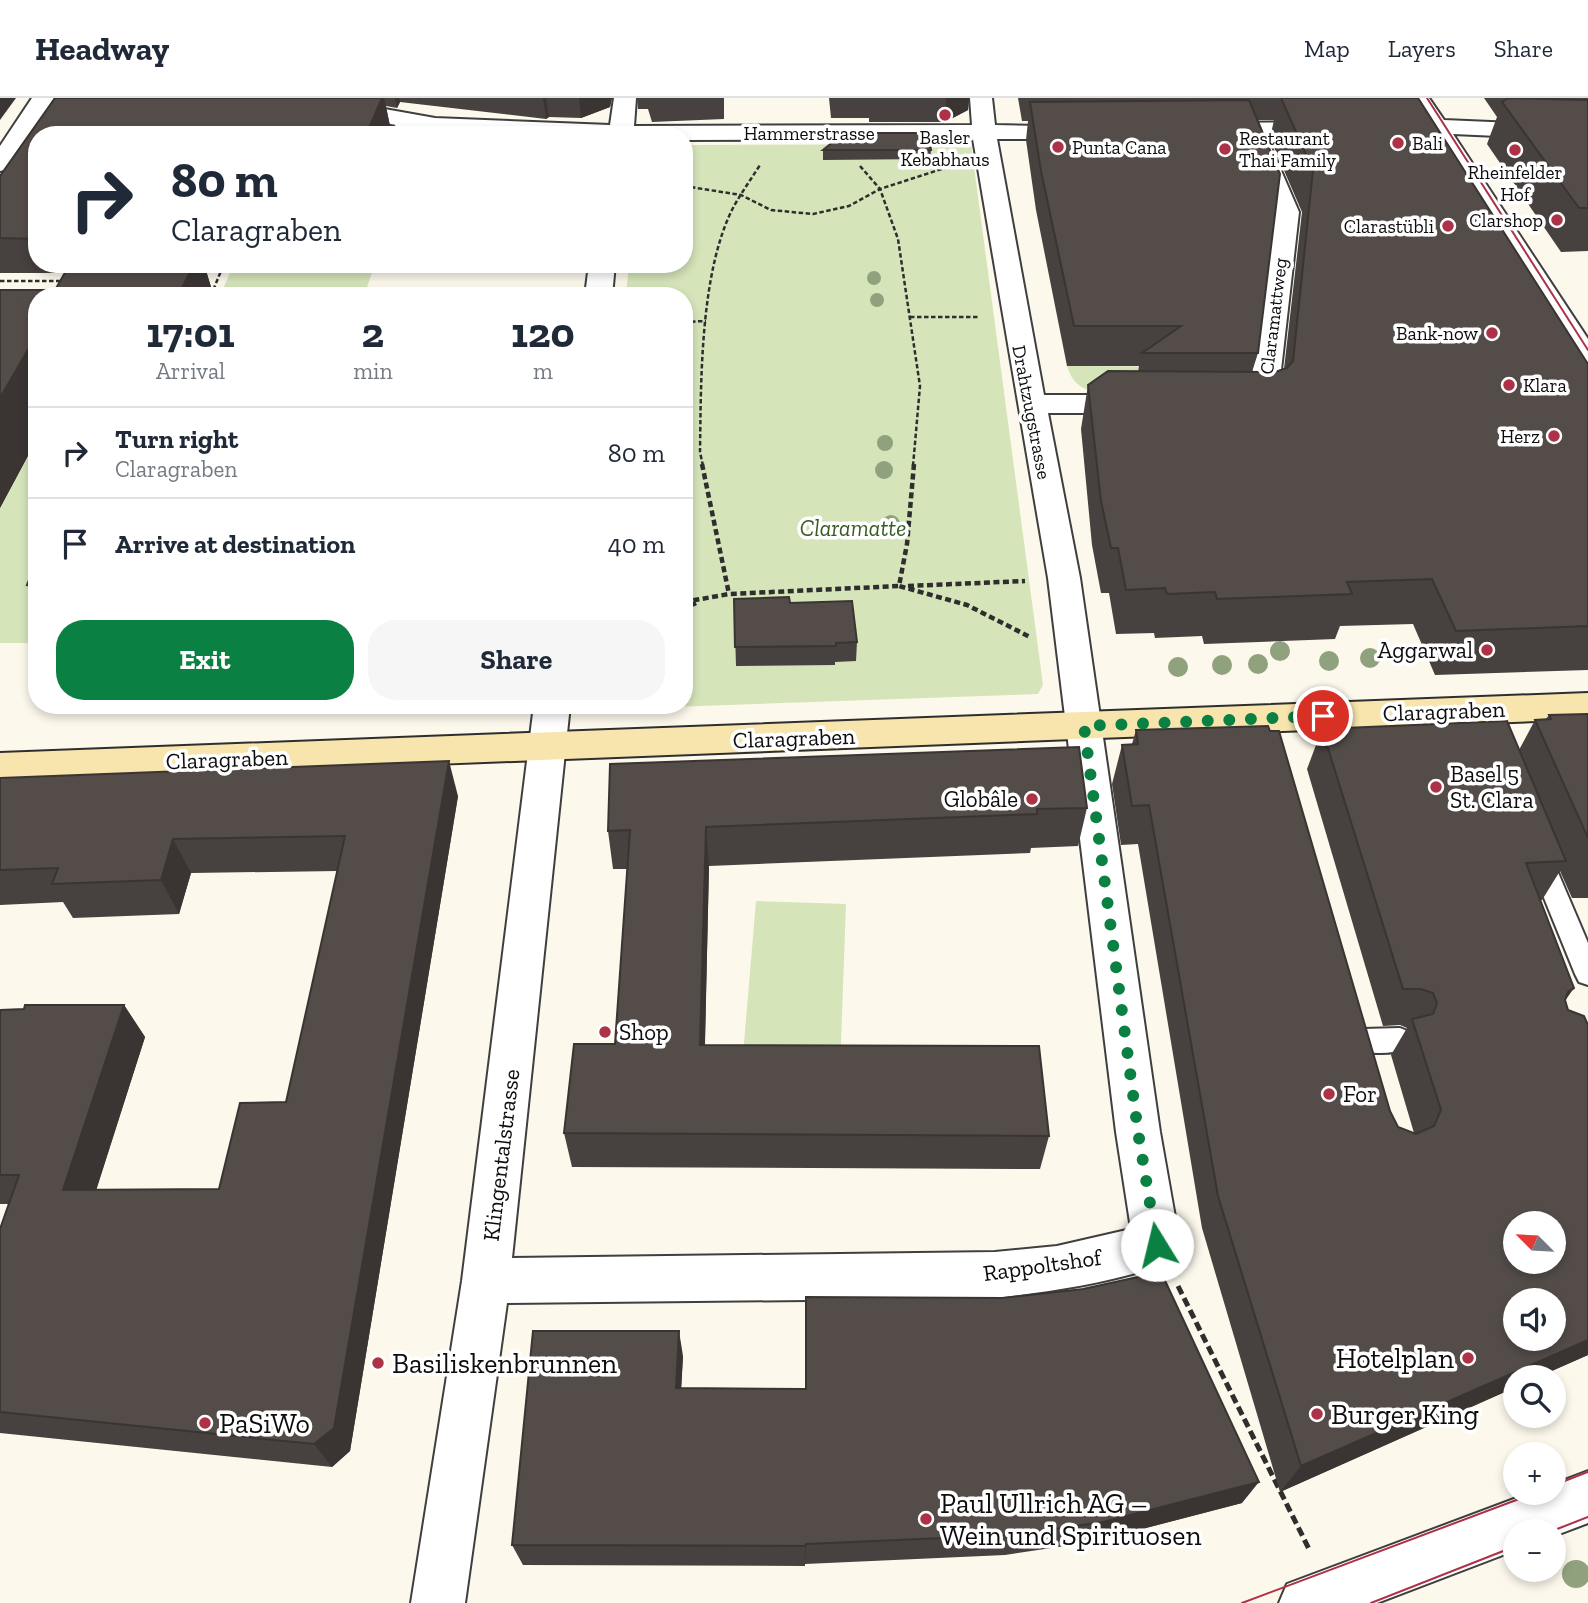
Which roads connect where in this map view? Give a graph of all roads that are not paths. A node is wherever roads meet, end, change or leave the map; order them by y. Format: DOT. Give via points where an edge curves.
graph roads {
  1 [pos="43,98"];
  2 [pos="285,98"];
  3 [pos="625,98"];
  4 [pos="981,98"];
  5 [pos="1418,98"];
  6 [pos="397,126"];
  7 [pos="418,126"];
  8 [pos="456,126"];
  9 [pos="622,126"];
  10 [pos="1436,128"];
  11 [pos="1252,130"];
  12 [pos="1184,131"];
  13 [pos="1103,132"];
  14 [pos="1588,133"];
  15 [pos="693,134"];
  16 [pos="986,144"];
  17 [pos="0,164"];
  18 [pos="1588,360"];
  19 [pos="1031,404"];
  20 [pos="1167,404"];
  21 [pos="1221,405"];
  22 [pos="1588,706"];
  23 [pos="1271,718"];
  24 [pos="551,725"];
  25 [pos="1084,726"];
  26 [pos="1282,756"];
  27 [pos="0,767"];
  28 [pos="1531,836"];
  29 [pos="1588,974"];
  30 [pos="1352,1002"];
  31 [pos="1375,1080"];
  32 [pos="486,1281"];
  33 [pos="1588,1497"];
  34 [pos="1319,1599"];
  35 [pos="438,1603"];
  1 -- 17 [label="street"];
  2 -- 6 [label="street, Hammerstrasse"];
  3 -- 9 [label="street"];
  4 -- 16 [label="street, Drahtzugstrasse"];
  5 -- 10 [label="street"];
  7 -- 8 [label="street, Hammerstrasse"];
  10 -- 11 [label="street"];
  10 -- 14 [label="street"];
  10 -- 18 [label="street"];
  11 -- 12 [label="street"];
  11 -- 21 [label="street, Claramattweg" via="1286,212 1262,405"];
  13 -- 16 [label="street, Hammerstrasse"];
  15 -- 16 [label="street, Hammerstrasse" via="817,133"];
  16 -- 19 [label="street, Drahtzugstrasse"];
  19 -- 20 [label="street"];
  19 -- 25 [label="street, Drahtzugstrasse" via="1064,578"];
  22 -- 23 [label="street, Claragraben" via="1484,723"];
  23 -- 25 [label="street, Claragraben"];
  23 -- 26 [label="street"];
  24 -- 25 [label="street, Claragraben"];
  24 -- 27 [label="street, Claragraben" via="485,750"];
  24 -- 32 [label="street, Klingentalstrasse"];
  25 -- 32 [label="street, Rappoltshof" via="1157,1245 1057,1268 995,1275"];
  28 -- 29 [label="lane"];
  30 -- 31 [label="street" via="1382,1040"];
  32 -- 35 [label="street, Klingentalstrasse"];
  33 -- 34 [label="street"];
}
